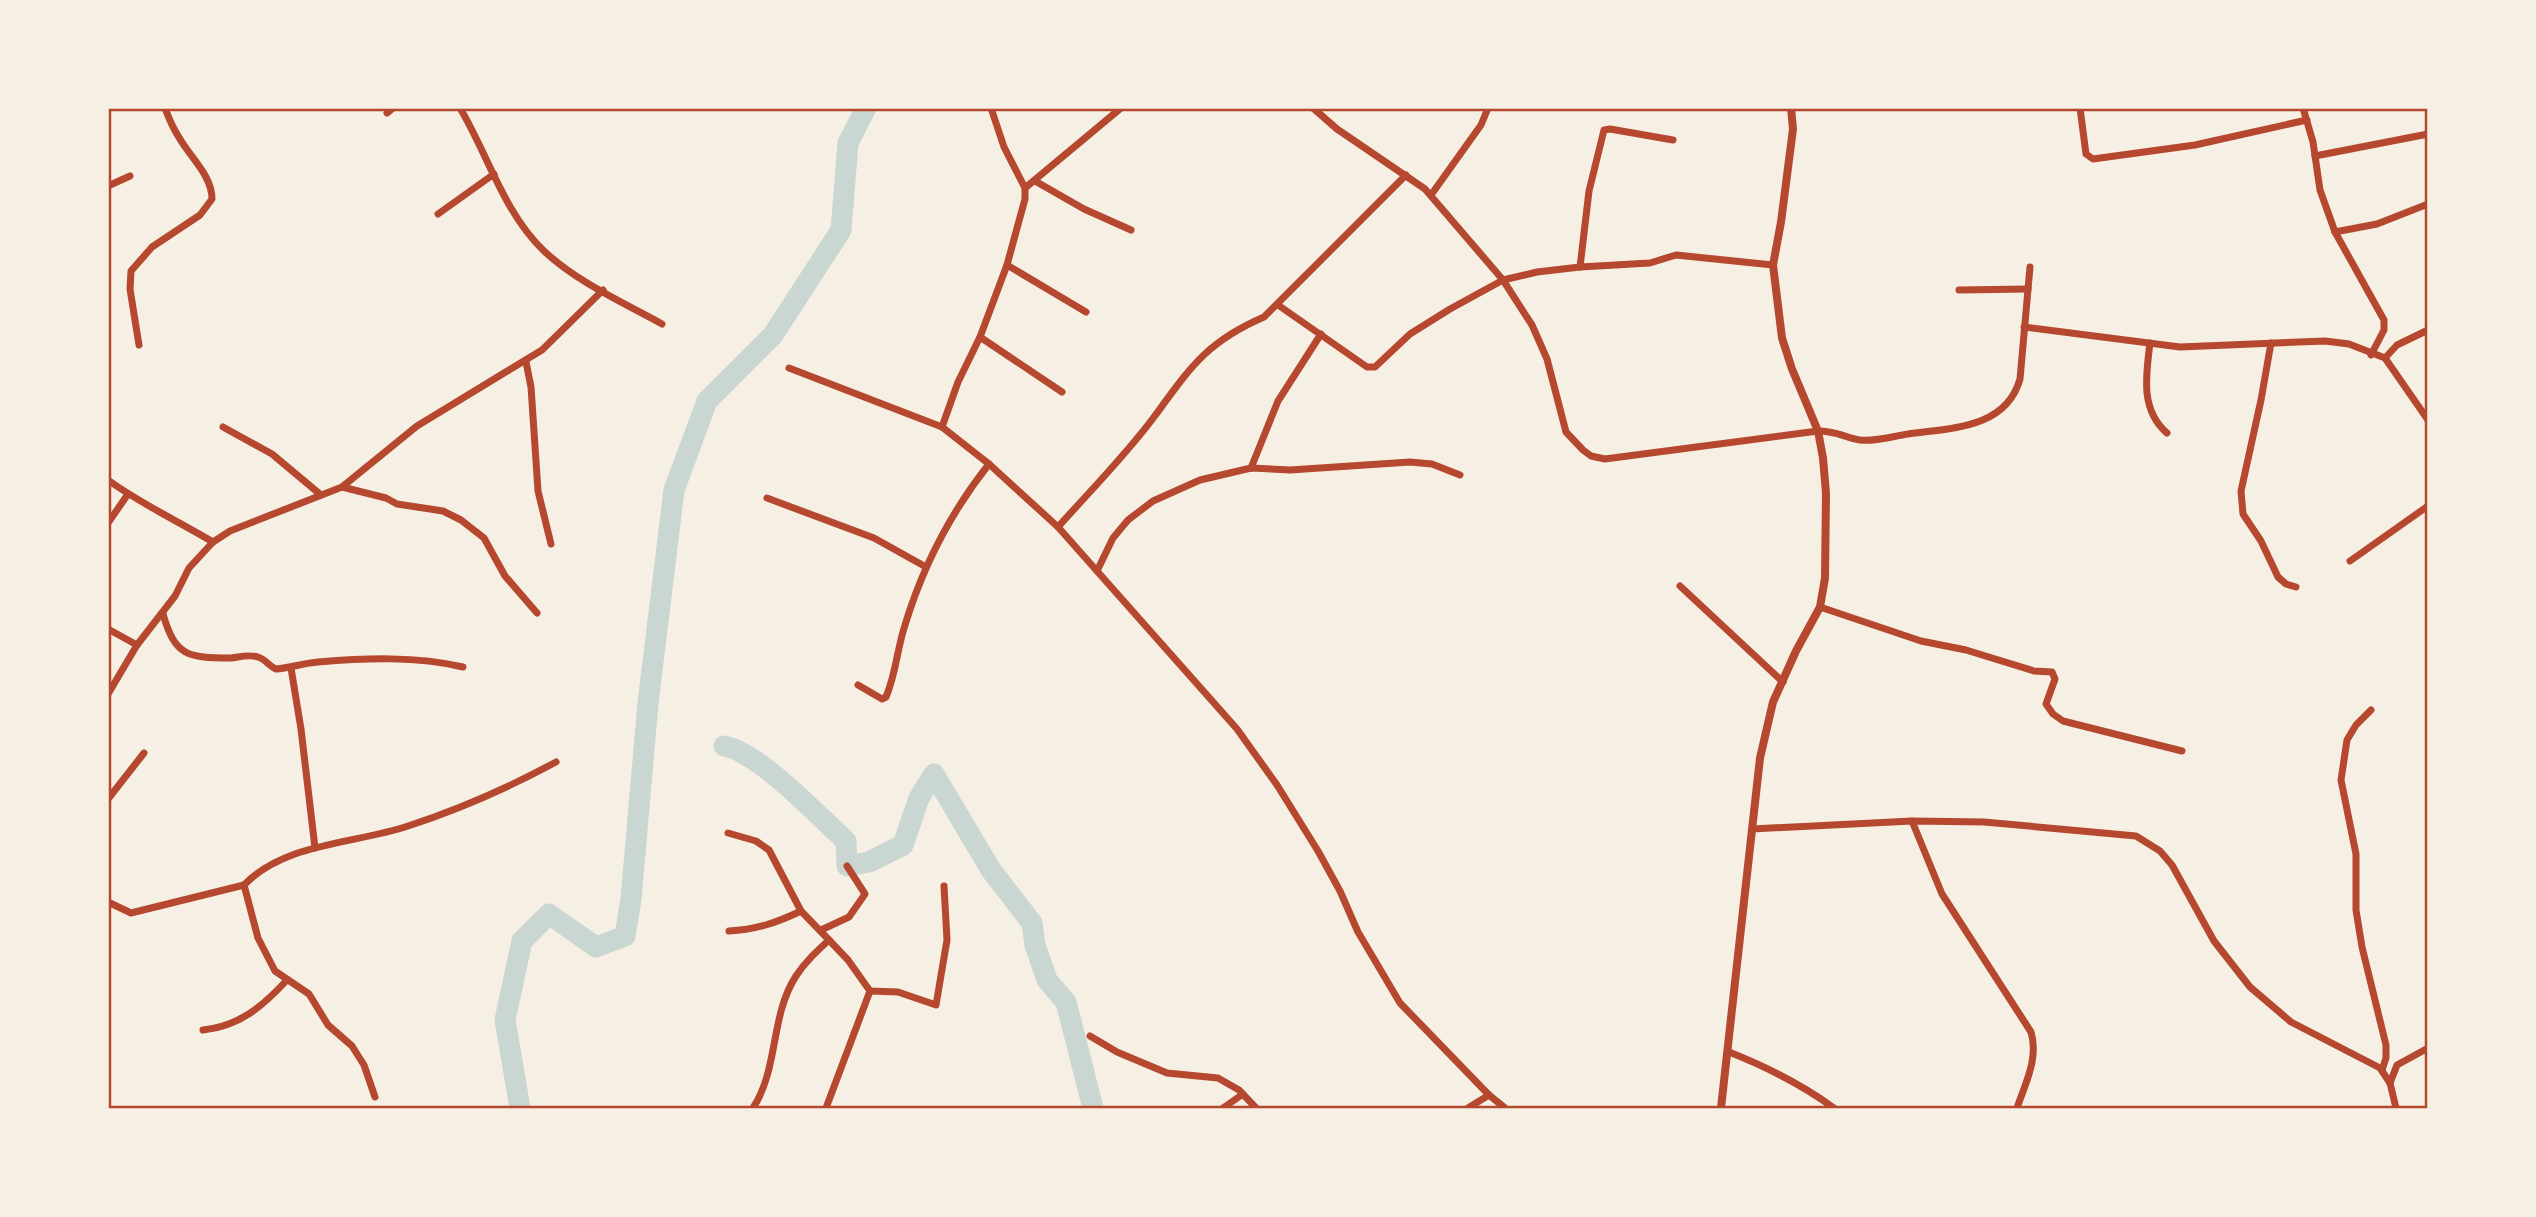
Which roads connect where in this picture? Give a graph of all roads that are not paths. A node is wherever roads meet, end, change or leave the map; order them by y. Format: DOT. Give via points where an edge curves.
graph roads {
  1 [pos="165,108"];
  2 [pos="460,108"];
  3 [pos="991,108"];
  4 [pos="1121,108"];
  5 [pos="1313,108"];
  6 [pos="1488,108"];
  7 [pos="1791,108"];
  8 [pos="2080,108"];
  9 [pos="2303,108"];
  10 [pos="2307,120"];
  11 [pos="2427,134"];
  12 [pos="1673,140"];
  13 [pos="2315,156"];
  14 [pos="494,174"];
  15 [pos="1406,175"];
  16 [pos="130,176"];
  17 [pos="1035,181"];
  18 [pos="108,186"];
  19 [pos="1025,188"];
  20 [pos="1432,195"];
  21 [pos="2427,204"];
  22 [pos="438,214"];
  23 [pos="1130,230"];
  24 [pos="2335,232"];
  25 [pos="1007,265"];
  26 [pos="1773,265"];
  27 [pos="1580,267"];
  28 [pos="2030,267"];
  29 [pos="1503,280"];
  30 [pos="2028,289"];
  31 [pos="603,290"];
  32 [pos="1959,290"];
  33 [pos="1278,305"];
  34 [pos="1086,313"];
  35 [pos="662,324"];
  36 [pos="2024,327"];
  37 [pos="2427,330"];
  38 [pos="1321,334"];
  39 [pos="980,337"];
  40 [pos="2150,343"];
  41 [pos="2271,343"];
  42 [pos="139,345"];
  43 [pos="2371,355"];
  44 [pos="2385,358"];
  45 [pos="526,362"];
  46 [pos="789,368"];
  47 [pos="1062,393"];
  48 [pos="2427,420"];
  49 [pos="223,427"];
  50 [pos="942,428"];
  51 [pos="1818,431"];
  52 [pos="2168,433"];
  53 [pos="989,464"];
  54 [pos="1251,468"];
  55 [pos="1460,475"];
  56 [pos="108,480"];
  57 [pos="342,487"];
  58 [pos="128,494"];
  59 [pos="321,495"];
  60 [pos="767,498"];
  61 [pos="2427,506"];
  62 [pos="108,523"];
  63 [pos="1058,527"];
  64 [pos="213,542"];
  65 [pos="551,544"];
  66 [pos="2350,561"];
  67 [pos="926,567"];
  68 [pos="1097,570"];
  69 [pos="1680,586"];
  70 [pos="2296,587"];
  71 [pos="1819,607"];
  72 [pos="537,613"];
  73 [pos="163,614"];
  74 [pos="108,629"];
  75 [pos="137,645"];
  76 [pos="463,667"];
  77 [pos="290,668"];
  78 [pos="1783,681"];
  79 [pos="858,685"];
  80 [pos="108,694"];
  81 [pos="2371,710"];
  82 [pos="2182,751"];
  83 [pos="144,753"];
  84 [pos="556,762"];
  85 [pos="108,799"];
  86 [pos="1912,821"];
  87 [pos="1752,829"];
  88 [pos="728,833"];
  89 [pos="315,848"];
  90 [pos="847,866"];
  91 [pos="244,885"];
  92 [pos="944,886"];
  93 [pos="108,902"];
  94 [pos="802,911"];
  95 [pos="821,930"];
  96 [pos="729,931"];
  97 [pos="829,940"];
  98 [pos="287,981"];
  99 [pos="870,991"];
  100 [pos="203,1030"];
  101 [pos="1090,1036"];
  102 [pos="2427,1048"];
  103 [pos="1729,1052"];
  104 [pos="2382,1070"];
  105 [pos="2390,1083"];
  106 [pos="1243,1094"];
  107 [pos="1489,1096"];
  108 [pos="375,1097"];
  109 [pos="753,1108"];
  110 [pos="826,1108"];
  111 [pos="1223,1108"];
  112 [pos="1256,1108"];
  113 [pos="1468,1108"];
  114 [pos="1505,1108"];
  115 [pos="1721,1108"];
  116 [pos="1834,1108"];
  117 [pos="2017,1108"];
  118 [pos="2396,1108"];
  1 -- 42 [label="street" via="209,184 212,199 200,215 152,247 131,271"];
  2 -- 14 [label="street"];
  3 -- 19 [label="street" via="1004,148"];
  4 -- 17 [label="street"];
  5 -- 15 [label="street"];
  6 -- 20 [label="street"];
  7 -- 26 [label="street" via="1793,128"];
  8 -- 10 [label="street" via="2086,154 2093,159 2195,145"];
  9 -- 10 [label="street"];
  10 -- 13 [label="street"];
  11 -- 13 [label="street"];
  12 -- 27 [label="street" via="1604,130 1589,191"];
  13 -- 24 [label="street" via="2320,190"];
  14 -- 22 [label="street"];
  14 -- 31 [label="street" via="509,204 543,250"];
  15 -- 20 [label="street"];
  15 -- 33 [label="street"];
  16 -- 18 [label="street"];
  17 -- 19 [label="street"];
  17 -- 23 [label="street"];
  19 -- 25 [label="street"];
  20 -- 29 [label="street"];
  21 -- 24 [label="street" via="2376,224"];
  24 -- 43 [label="street" via="2384,320"];
  25 -- 34 [label="street"];
  25 -- 39 [label="street"];
  26 -- 27 [label="street" via="1676,255 1650,263"];
  26 -- 51 [label="street" via="1782,338"];
  27 -- 29 [label="street"];
  28 -- 30 [label="street"];
  29 -- 38 [label="street" via="1410,334 1375,367"];
  29 -- 51 [label="street" via="1542,348 1566,432 1591,456 1605,460"];
  30 -- 32 [label="street"];
  30 -- 36 [label="street"];
  31 -- 35 [label="street"];
  31 -- 45 [label="street"];
  33 -- 38 [label="street"];
  33 -- 63 [label="street" via="1220,340 1195,363"];
  36 -- 40 [label="street"];
  36 -- 51 [label="street" via="2016,393 1992,416 1975,424 1861,440 1836,431"];
  37 -- 44 [label="street" via="2397,345"];
  38 -- 54 [label="street" via="1278,401"];
  39 -- 47 [label="street"];
  39 -- 50 [label="street"];
  40 -- 41 [label="street" via="2228,347"];
  40 -- 52 [label="street" via="2148,398 2152,415"];
  41 -- 43 [label="street" via="2325,341 2349,344"];
  41 -- 70 [label="street" via="2241,502 2278,577"];
  43 -- 44 [label="street"];
  44 -- 48 [label="street"];
  45 -- 57 [label="street" via="417,426"];
  45 -- 65 [label="street" via="538,491"];
  46 -- 50 [label="street"];
  49 -- 59 [label="street" via="272,454"];
  50 -- 53 [label="street"];
  51 -- 71 [label="street" via="1826,493 1825,578"];
  53 -- 63 [label="street"];
  53 -- 67 [label="street" via="949,521"];
  54 -- 55 [label="street" via="1410,462 1432,464"];
  54 -- 68 [label="street" via="1200,480 1153,501 1113,538"];
  56 -- 58 [label="street"];
  57 -- 59 [label="street"];
  57 -- 72 [label="street" via="397,504 443,511 461,520 485,538 505,576"];
  58 -- 62 [label="street"];
  58 -- 64 [label="street"];
  59 -- 64 [label="street"];
  60 -- 67 [label="street" via="874,538"];
  61 -- 66 [label="street"];
  63 -- 68 [label="street"];
  64 -- 73 [label="street" via="189,568"];
  67 -- 79 [label="street" via="905,622 886,697"];
  68 -- 107 [label="street" via="1243,737 1318,851 1400,1003"];
  69 -- 78 [label="street"];
  71 -- 78 [label="street"];
  71 -- 82 [label="street" via="1921,640 2052,672 2055,679 2046,704 2063,721"];
  73 -- 75 [label="street"];
  73 -- 77 [label="street" via="179,651 232,658 256,656 276,669"];
  74 -- 75 [label="street"];
  75 -- 80 [label="street"];
  76 -- 77 [label="street" via="384,658"];
  77 -- 89 [label="street"];
  78 -- 87 [label="street" via="1773,702 1760,758"];
  81 -- 104 [label="street" via="2347,740 2341,780 2356,854 2356,910 2362,947 2386,1045"];
  83 -- 85 [label="street"];
  84 -- 89 [label="street" via="463,808"];
  86 -- 87 [label="street"];
  86 -- 104 [label="street" via="2106,832 2149,842 2172,865 2214,941 2250,987 2291,1022"];
  86 -- 117 [label="street" via="1942,894 2031,1032 2035,1055"];
  87 -- 103 [label="street"];
  88 -- 94 [label="street" via="769,850"];
  89 -- 91 [label="street" via="255,874"];
  90 -- 95 [label="street" via="865,894 849,917"];
  91 -- 93 [label="street" via="131,913"];
  91 -- 98 [label="street" via="258,938 275,971"];
  92 -- 99 [label="street" via="947,940 936,1005 898,992"];
  94 -- 95 [label="street"];
  94 -- 96 [label="street" via="773,924"];
  95 -- 97 [label="street"];
  97 -- 99 [label="street"];
  97 -- 109 [label="street" via="787,992 771,1068"];
  98 -- 100 [label="street" via="262,1007 220,1028"];
  98 -- 108 [label="street" via="309,994 328,1025 352,1046"];
  99 -- 110 [label="street"];
  101 -- 106 [label="street" via="1167,1073 1218,1078"];
  102 -- 105 [label="street" via="2397,1065"];
  103 -- 115 [label="street"];
  103 -- 116 [label="street" via="1783,1076"];
  104 -- 105 [label="street"];
  105 -- 118 [label="street"];
  106 -- 111 [label="street"];
  106 -- 112 [label="street"];
  107 -- 113 [label="street"];
  107 -- 114 [label="street"];
}
